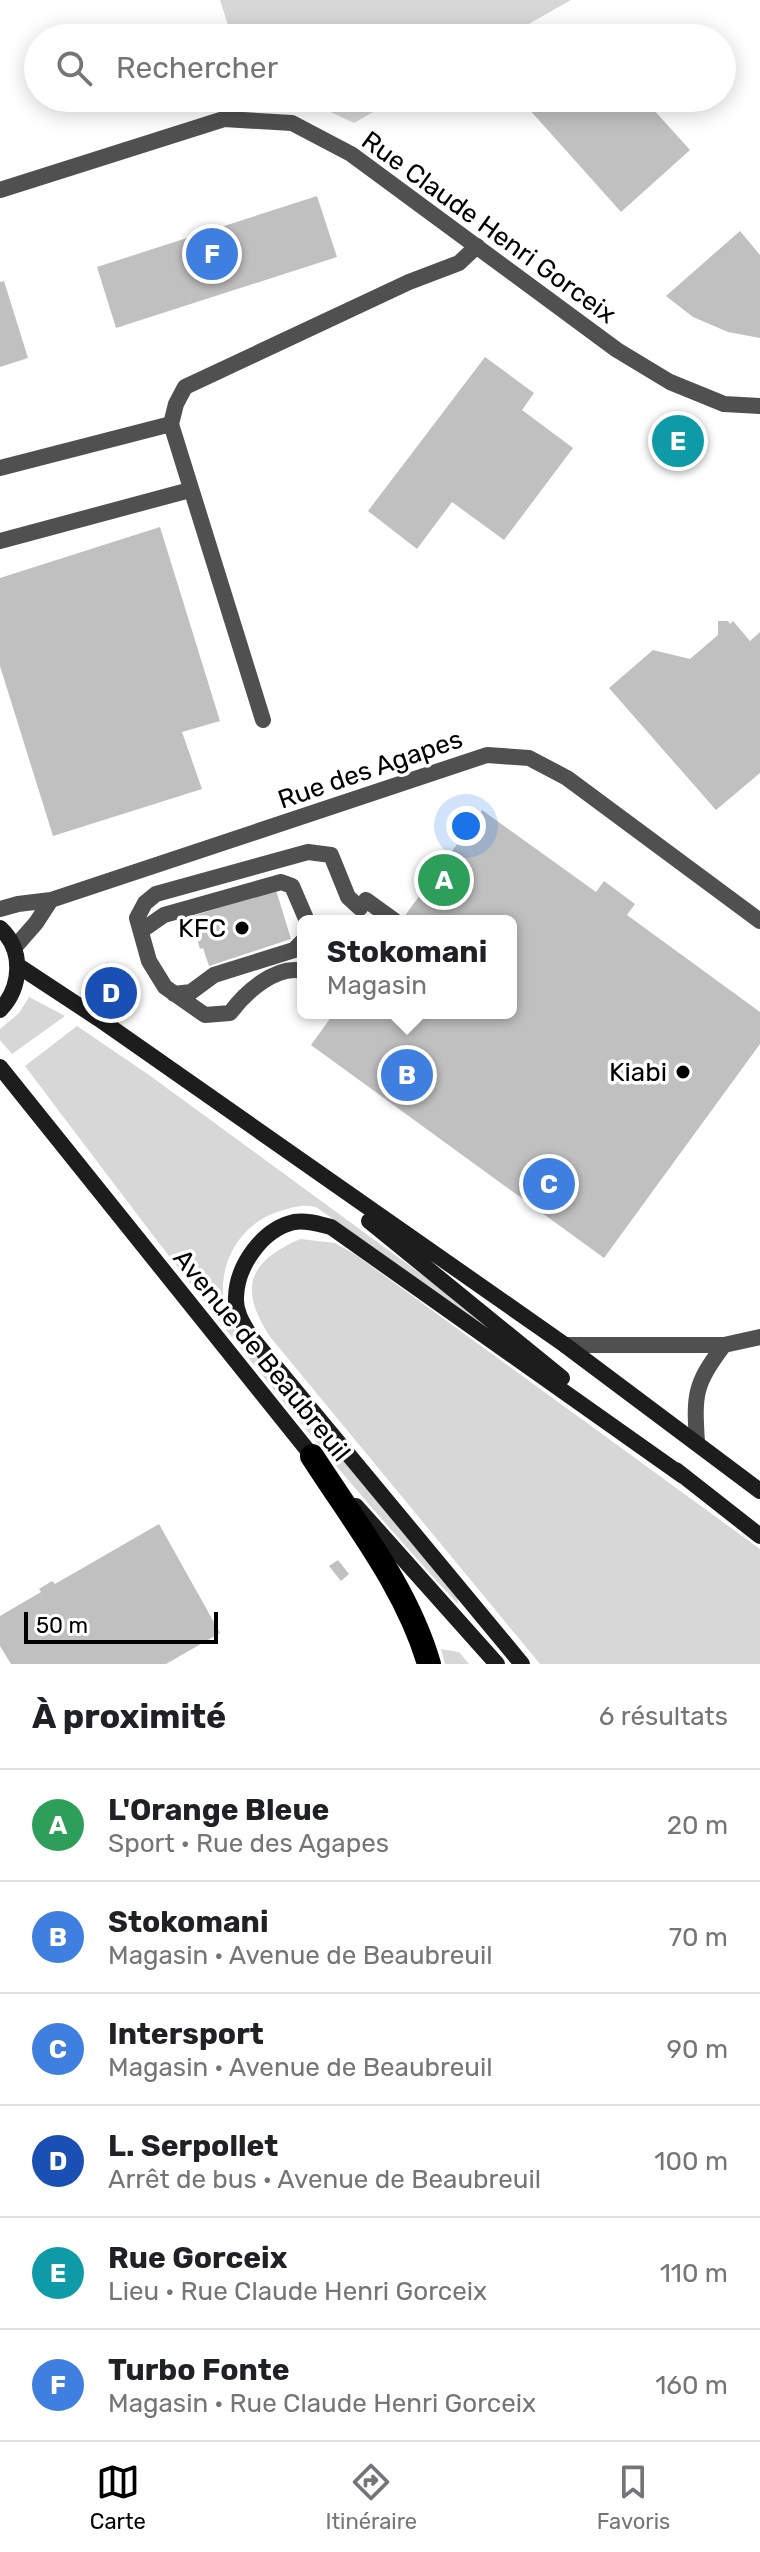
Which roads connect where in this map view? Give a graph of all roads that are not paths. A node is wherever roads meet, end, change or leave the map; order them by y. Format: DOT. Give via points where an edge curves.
graph roads {
  1 [pos="0,190"];
  2 [pos="477,246"];
  3 [pos="760,406"];
  4 [pos="171,424"];
  5 [pos="0,468"];
  6 [pos="190,490"];
  7 [pos="0,541"];
  8 [pos="263,720"];
  9 [pos="51,900"];
  10 [pos="0,909"];
  11 [pos="304,915"];
  12 [pos="384,915"];
  13 [pos="760,921"];
  14 [pos="0,928"];
  15 [pos="141,931"];
  16 [pos="297,947"];
  17 [pos="14,948"];
  18 [pos="17,965"];
  19 [pos="297,969"];
  20 [pos="174,994"];
  21 [pos="0,1010"];
  22 [pos="0,1067"];
  23 [pos="268,1140"];
  24 [pos="760,1337"];
  25 [pos="565,1345"];
  26 [pos="724,1345"];
  27 [pos="697,1443"];
  28 [pos="312,1456"];
  29 [pos="683,1476"];
  30 [pos="760,1491"];
  31 [pos="760,1536"];
  32 [pos="429,1664"];
  33 [pos="497,1664"];
  34 [pos="522,1664"];
  1 -- 2 [label="street, Rue Claude Henri Gorceix" via="224,119 292,123 351,154"];
  2 -- 3 [label="street, Rue Claude Henri Gorceix" via="617,350 670,382 724,404"];
  2 -- 4 [label="street" via="459,263 185,387"];
  4 -- 5 [label="street"];
  4 -- 6 [label="street"];
  6 -- 7 [label="street"];
  6 -- 8 [label="street"];
  9 -- 10 [label="street, Rue des Agapes"];
  9 -- 13 [label="street, Rue des Agapes" via="487,755 529,758 567,778"];
  9 -- 17 [label="street"];
  11 -- 15 [label="street" via="292,886 281,882 164,915"];
  12 -- 15 [label="street" via="348,897 331,855 308,852 156,894 137,918"];
  14 -- 17 [label="main road"];
  15 -- 20 [label="street" via="149,961"];
  16 -- 20 [label="street" via="214,975 191,992"];
  17 -- 18 [label="main road"];
  18 -- 21 [label="main road" via="14,990"];
  18 -- 23 [label="main road"];
  19 -- 20 [label="street" via="271,977 230,1013 205,1015"];
  22 -- 28 [label="main road, Avenue de Beaubreuil"];
  23 -- 25 [label="main road"];
  23 -- 29 [label="main road"];
  24 -- 26 [label="street"];
  25 -- 26 [label="street"];
  25 -- 27 [label="main road"];
  26 -- 27 [label="street" via="702,1374 697,1391"];
  27 -- 30 [label="main road"];
  28 -- 32 [label="highway" via="399,1591"];
  28 -- 33 [label="main road, Avenue de Beaubreuil"];
  29 -- 31 [label="main road"];
  29 -- 34 [label="main road" via="331,1227 289,1224 255,1248 239,1278 236,1297 239,1318 251,1337"];
}
